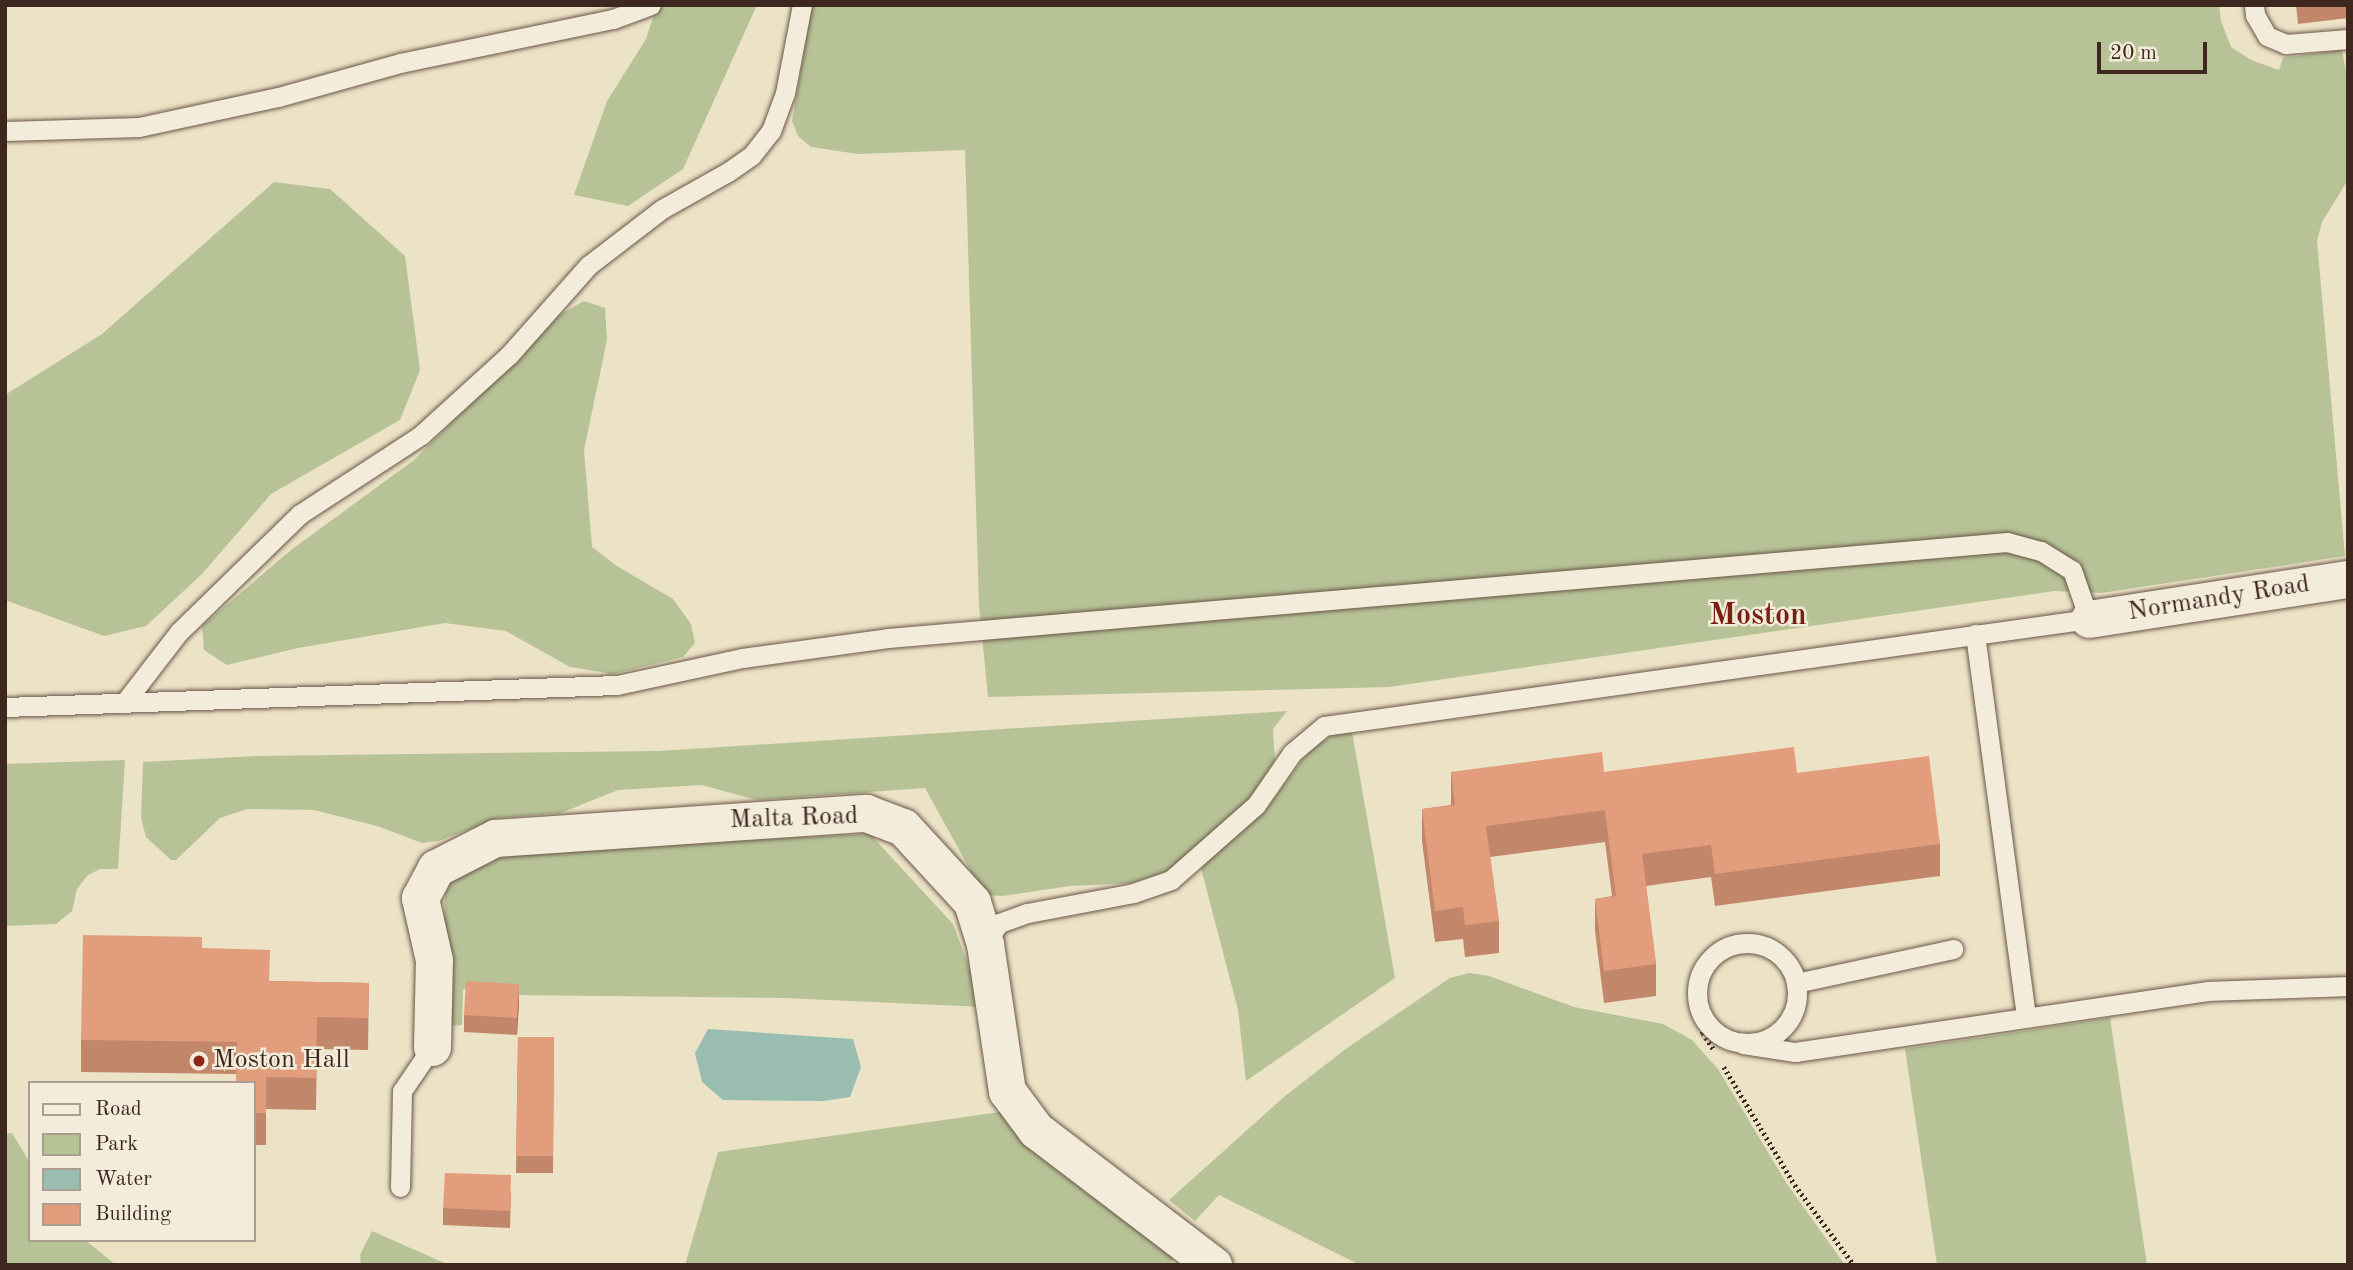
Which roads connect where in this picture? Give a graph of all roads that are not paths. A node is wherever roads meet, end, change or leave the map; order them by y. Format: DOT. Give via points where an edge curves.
graph roads {
  1 [pos="651,5"];
  2 [pos="802,5"];
  3 [pos="2254,5"];
  4 [pos="2348,39"];
  5 [pos="5,131"];
  6 [pos="2348,579"];
  7 [pos="2089,619"];
  8 [pos="1975,634"];
  9 [pos="125,702"];
  10 [pos="5,707"];
  11 [pos="985,944"];
  12 [pos="1953,949"];
  13 [pos="1796,983"];
  14 [pos="2348,986"];
  15 [pos="2026,1016"];
  16 [pos="1743,1044"];
  17 [pos="432,1047"];
  18 [pos="400,1187"];
  19 [pos="1213,1265"];
  1 -- 5 [label="lane" via="613,19 139,127"];
  2 -- 9 [label="lane" via="785,93 771,131 752,155 662,209 589,265 509,355 421,435 300,514 179,632"];
  3 -- 4 [label="lane" via="2267,36 2286,44"];
  6 -- 7 [label="street, Normandy Road"];
  7 -- 8 [label="lane"];
  7 -- 9 [label="lane" via="2072,570 2041,551 2007,542 888,638 742,658 617,685"];
  8 -- 11 [label="lane" via="1324,726 1292,754 1256,804 1171,880 1135,893 1027,913 999,923"];
  8 -- 15 [label="lane"];
  9 -- 10 [label="lane"];
  11 -- 17 [label="street, Malta Road" via="972,902 903,827 866,813 495,838 436,868 420,898 434,960"];
  11 -- 19 [label="street, Malta Road" via="1007,1091 1036,1130"];
  12 -- 13 [label="lane"];
  13 -- 16 [label="lane" via="1796,1005 1789,1021 1777,1034"];
  13 -- 16 [label="lane" via="1785,960 1758,943 1742,942 1713,954 1698,982 1701,1016 1712,1030"];
  14 -- 15 [label="lane" via="2208,991"];
  15 -- 16 [label="lane" via="1795,1052"];
  17 -- 18 [label="lane" via="402,1091"];
}
